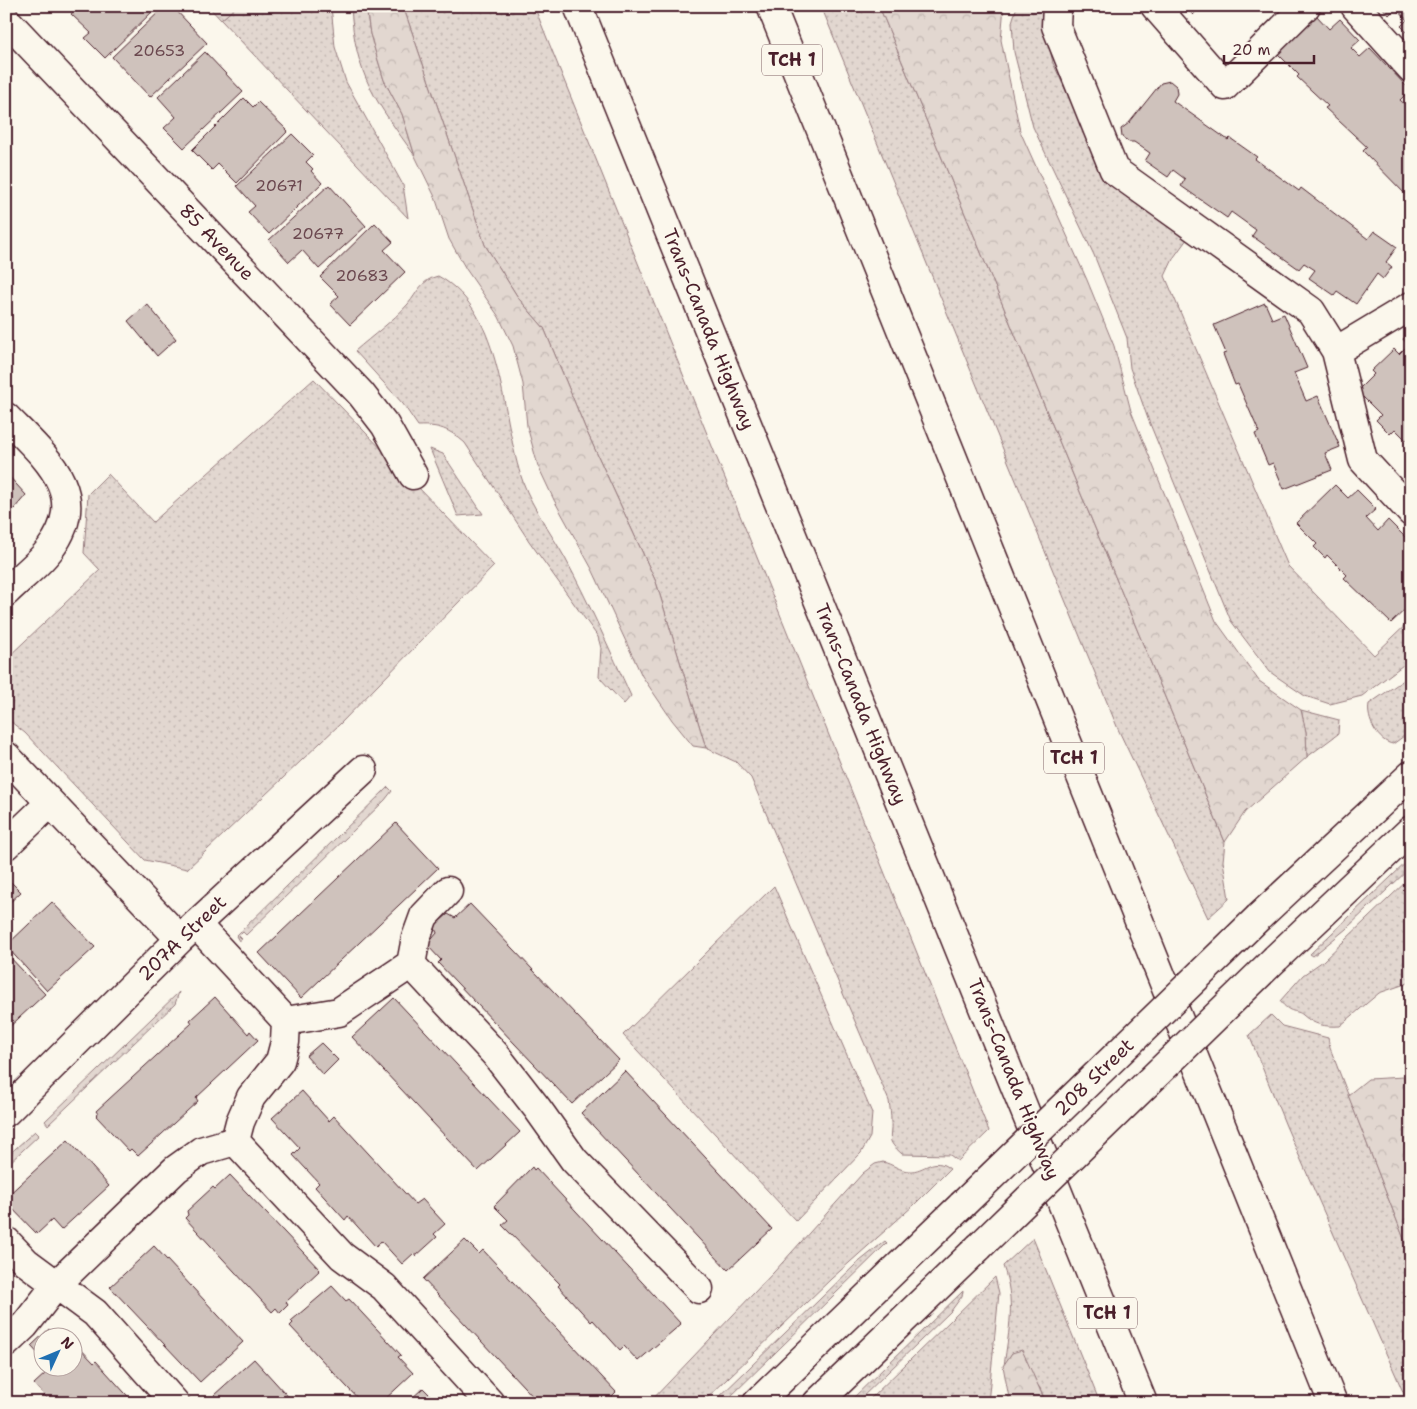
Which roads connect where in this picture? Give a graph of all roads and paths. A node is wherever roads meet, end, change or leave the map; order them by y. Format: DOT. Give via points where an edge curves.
graph roads {
  1 [pos="578,6"];
  2 [pos="771,6"];
  3 [pos="1057,6"];
  4 [pos="1155,6"];
  5 [pos="1306,6"];
  6 [pos="1355,6"];
  7 [pos="6,20"];
  8 [pos="1411,68"];
  9 [pos="1411,306"];
  10 [pos="1336,351"];
  11 [pos="6,416"];
  12 [pos="413,474"];
  13 [pos="1411,512"];
  14 [pos="6,592"];
  15 [pos="6,756"];
  16 [pos="363,770"];
  17 [pos="1411,775"];
  18 [pos="50,803"];
  19 [pos="1411,830"];
  20 [pos="6,845"];
  21 [pos="448,891"];
  22 [pos="188,931"];
  23 [pos="411,964"];
  24 [pos="286,1021"];
  25 [pos="6,1112"];
  26 [pos="235,1141"];
  27 [pos="6,1241"];
  28 [pos="57,1284"];
  29 [pos="699,1289"];
  30 [pos="6,1342"];
  31 [pos="175,1403"];
  32 [pos="490,1403"];
  33 [pos="757,1403"];
  34 [pos="817,1403"];
  35 [pos="1143,1403"];
  36 [pos="1334,1403"];
  1 -- 35 [label="main road, Trans-Canada Highway / TCH 1"];
  2 -- 36 [label="main road, TCH 1"];
  3 -- 10 [label="main road" via="1056,26 1114,170 1311,311"];
  4 -- 5 [label="main road" via="1225,86"];
  6 -- 8 [label="main road"];
  7 -- 12 [label="main road, 85 Avenue" via="361,394 385,425"];
  9 -- 10 [label="main road"];
  10 -- 13 [label="main road" via="1362,460"];
  11 -- 14 [label="main road" via="45,456 63,482 67,499 67,514 61,532 49,550"];
  15 -- 18 [label="main road"];
  16 -- 22 [label="main road, 207A Street"];
  17 -- 33 [label="main road, 208 Street, bridge" via="1259,917"];
  18 -- 20 [label="main road"];
  18 -- 22 [label="main road"];
  19 -- 34 [label="main road, bridge"];
  21 -- 23 [label="main road" via="424,916"];
  22 -- 24 [label="main road"];
  22 -- 25 [label="main road, 207A Street"];
  23 -- 24 [label="main road" via="339,1012"];
  23 -- 29 [label="main road" via="495,1054 574,1160"];
  24 -- 26 [label="main road" via="280,1061 251,1097"];
  26 -- 28 [label="main road" via="201,1151 176,1168"];
  26 -- 32 [label="main road" via="342,1256 384,1287"];
  27 -- 28 [label="main road" via="26,1262"];
  28 -- 30 [label="main road" via="25,1325"];
  28 -- 31 [label="main road" via="95,1313"];
}
